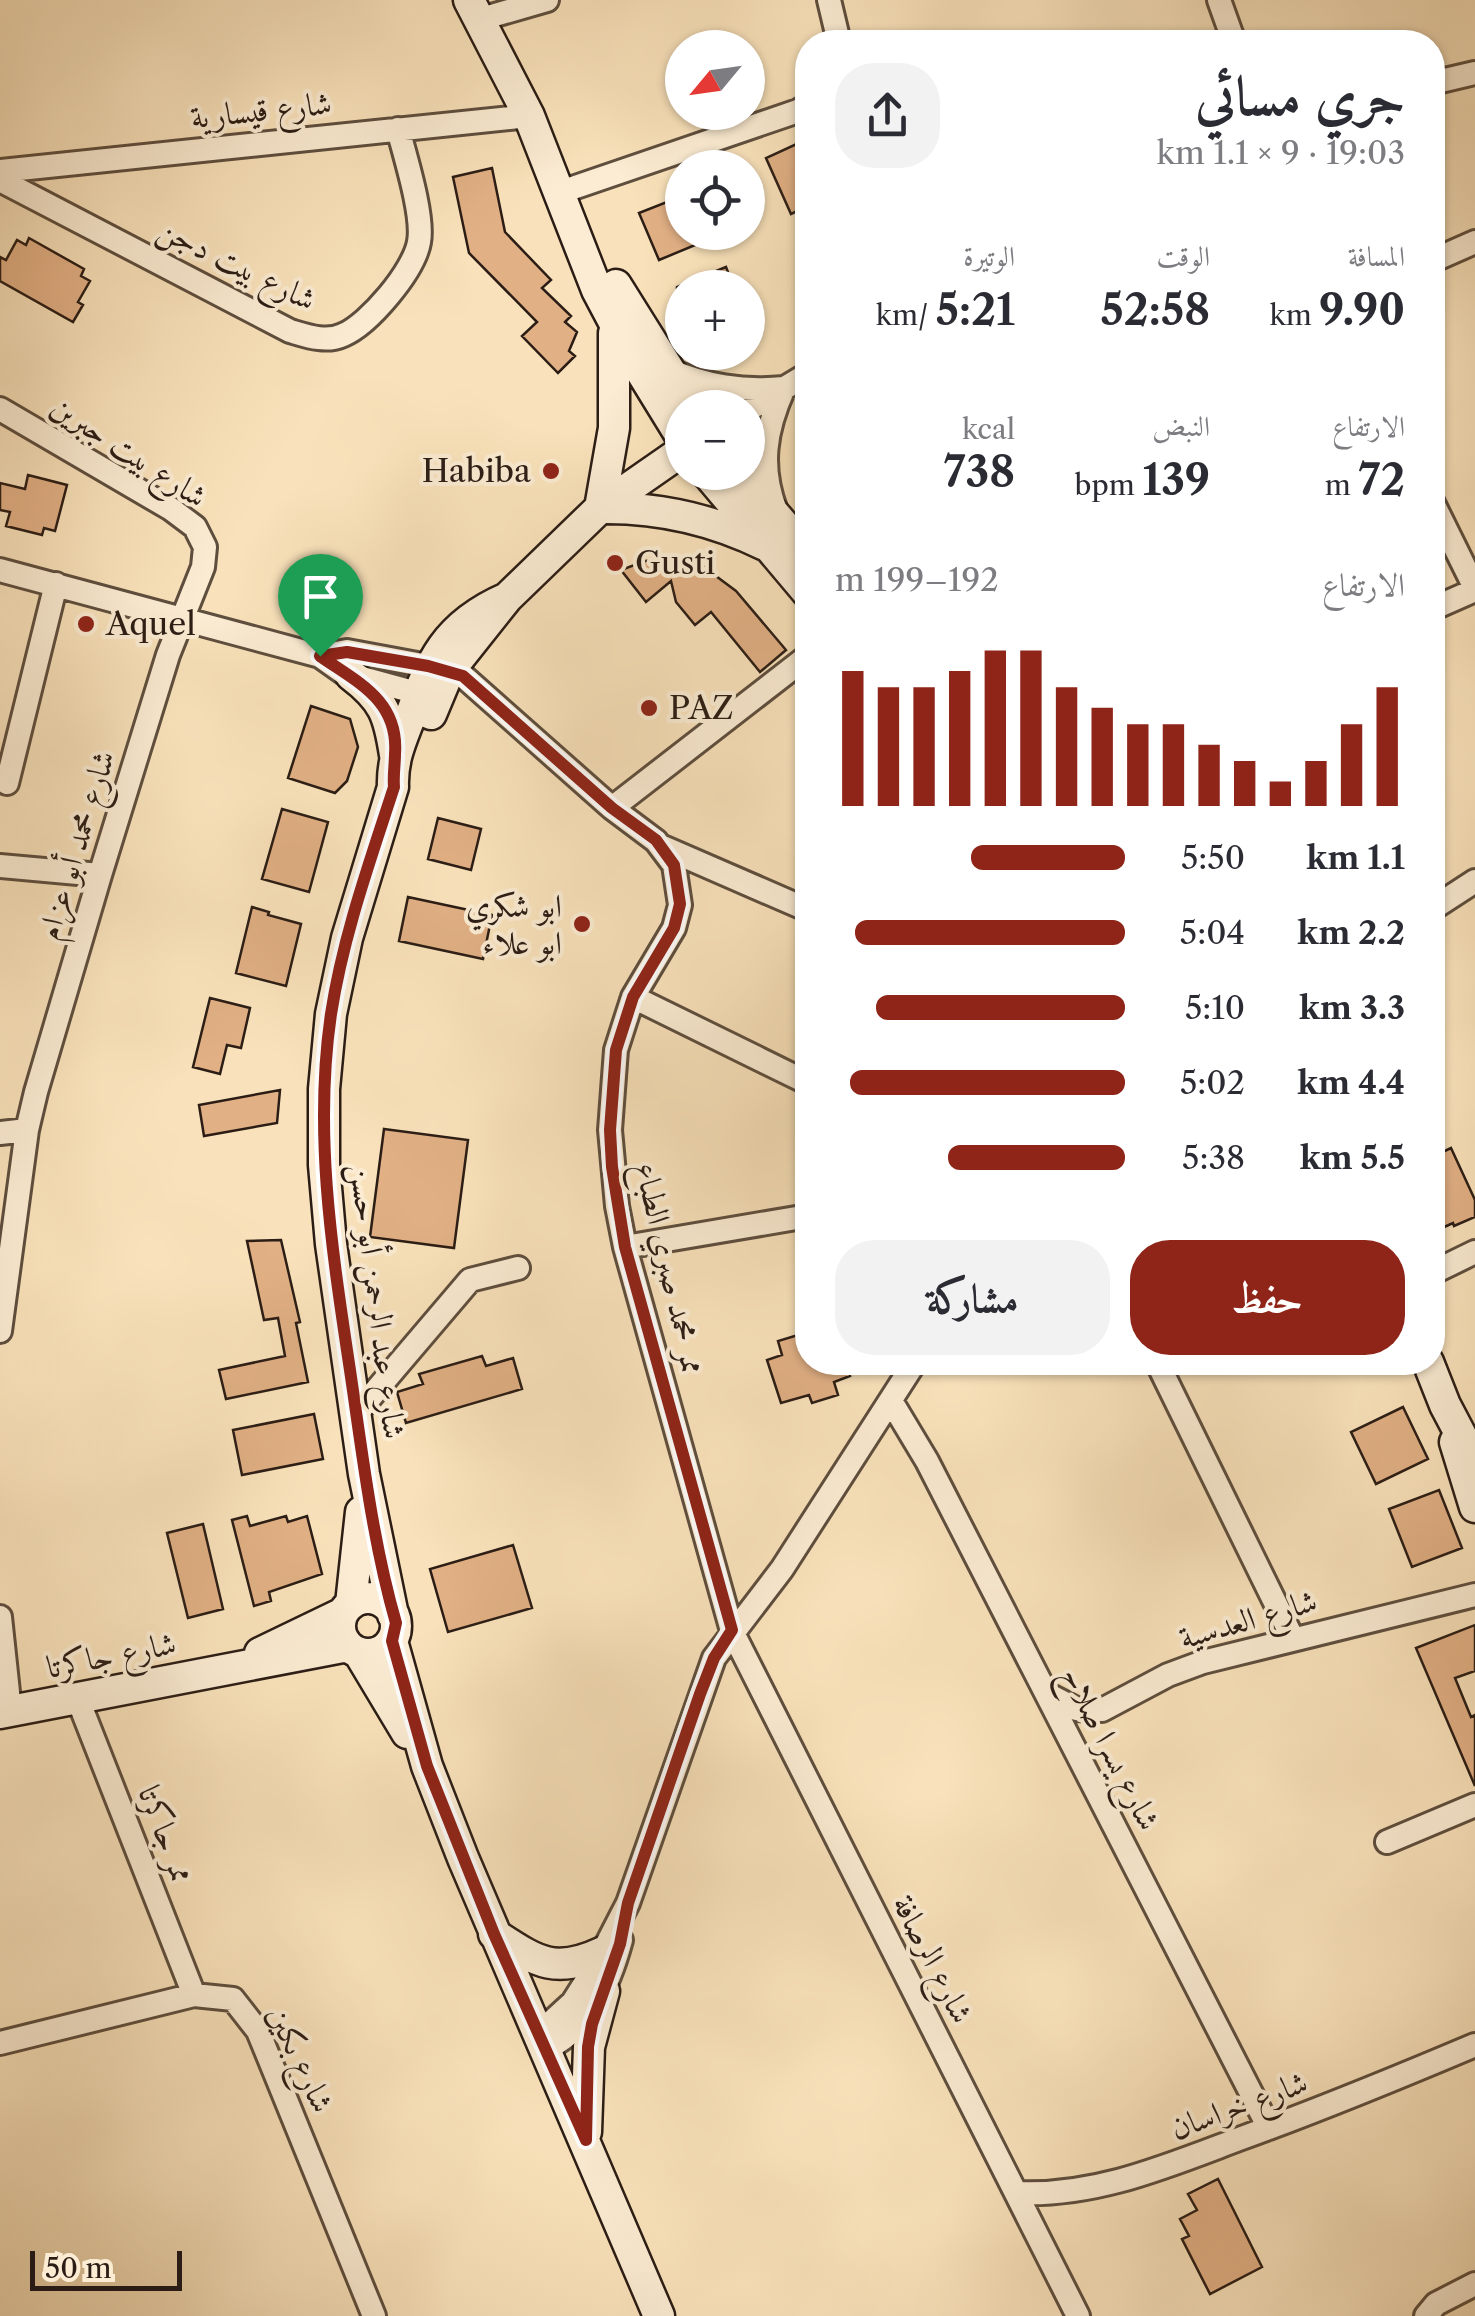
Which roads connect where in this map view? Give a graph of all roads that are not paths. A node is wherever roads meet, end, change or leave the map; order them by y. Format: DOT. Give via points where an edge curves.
graph roads {
  1 [pos="546,0"];
  2 [pos="829,0"];
  3 [pos="1219,0"];
  4 [pos="475,10"];
  5 [pos="837,30"];
  6 [pos="1230,30"];
  7 [pos="1475,73"];
  8 [pos="1445,80"];
  9 [pos="795,112"];
  10 [pos="529,116"];
  11 [pos="398,129"];
  12 [pos="0,171"];
  13 [pos="0,180"];
  14 [pos="561,192"];
  15 [pos="1475,242"];
  16 [pos="1445,255"];
  17 [pos="613,320"];
  18 [pos="665,367"];
  19 [pos="669,370"];
  20 [pos="795,382"];
  21 [pos="784,388"];
  22 [pos="765,400"];
  23 [pos="0,409"];
  24 [pos="665,409"];
  25 [pos="665,463"];
  26 [pos="725,490"];
  27 [pos="748,490"];
  28 [pos="600,508"];
  29 [pos="1445,528"];
  30 [pos="773,534"];
  31 [pos="795,545"];
  32 [pos="0,570"];
  33 [pos="795,571"];
  34 [pos="56,584"];
  35 [pos="1475,589"];
  36 [pos="1445,603"];
  37 [pos="183,617"];
  38 [pos="320,656"];
  39 [pos="795,666"];
  40 [pos="352,674"];
  41 [pos="433,682"];
  42 [pos="11,723"];
  43 [pos="396,756"];
  44 [pos="7,783"];
  45 [pos="394,787"];
  46 [pos="612,808"];
  47 [pos="663,847"];
  48 [pos="0,866"];
  49 [pos="100,874"];
  50 [pos="1475,880"];
  51 [pos="1445,900"];
  52 [pos="795,904"];
  53 [pos="633,997"];
  54 [pos="795,1077"];
  55 [pos="27,1130"];
  56 [pos="0,1134"];
  57 [pos="795,1218"];
  58 [pos="625,1247"];
  59 [pos="1475,1252"];
  60 [pos="1445,1267"];
  61 [pos="518,1268"];
  62 [pos="0,1331"];
  63 [pos="907,1375"];
  64 [pos="1163,1375"];
  65 [pos="1433,1375"];
  66 [pos="891,1401"];
  67 [pos="1445,1405"];
  68 [pos="356,1414"];
  69 [pos="1475,1462"];
  70 [pos="364,1474"];
  71 [pos="1475,1507"];
  72 [pos="1475,1596"];
  73 [pos="347,1608"];
  74 [pos="0,1616"];
  75 [pos="393,1628"];
  76 [pos="732,1630"];
  77 [pos="1294,1639"];
  78 [pos="353,1649"];
  79 [pos="236,1666"];
  80 [pos="1047,1694"];
  81 [pos="77,1697"];
  82 [pos="5,1712"];
  83 [pos="427,1766"];
  84 [pos="1475,1806"];
  85 [pos="1387,1842"];
  86 [pos="628,1903"];
  87 [pos="494,1934"];
  88 [pos="603,1952"];
  89 [pos="604,1991"];
  90 [pos="194,1995"];
  91 [pos="542,2042"];
  92 [pos="0,2043"];
  93 [pos="1475,2045"];
  94 [pos="1269,2128"];
  95 [pos="586,2140"];
  96 [pos="1016,2193"];
  97 [pos="1475,2284"];
  98 [pos="374,2316"];
  99 [pos="659,2316"];
  100 [pos="1078,2316"];
  101 [pos="1426,2316"];
  1 -- 4 [label="street"];
  2 -- 5 [label="street"];
  3 -- 6 [label="street"];
  4 -- 10 [label="street"];
  7 -- 8 [label="street"];
  9 -- 14 [label="street"];
  10 -- 11 [label="street, شارع قيسارية"];
  10 -- 14 [label="street"];
  11 -- 12 [label="street, شارع قيسارية"];
  11 -- 13 [label="street, شارع بيت دجن" via="420,240 408,270 367,318 341,336 318,339 290,331"];
  14 -- 17 [label="street"];
  14 -- 18 [label="street"];
  15 -- 16 [label="street"];
  17 -- 24 [label="street"];
  17 -- 28 [label="street" via="614,428"];
  19 -- 21 [label="street" via="710,385"];
  20 -- 21 [label="street"];
  21 -- 22 [label="street"];
  21 -- 30 [label="street" via="769,421 764,456"];
  23 -- 37 [label="street, شارع بيت جبرين" via="195,526 204,567"];
  25 -- 28 [label="street, شارع عبد الرحمن أبو حسن"];
  26 -- 30 [label="street"];
  27 -- 30 [label="street"];
  28 -- 30 [label="street" via="650,509"];
  28 -- 41 [label="street, شارع عبد الرحمن أبو حسن" via="507,598 483,608 443,642"];
  29 -- 35 [label="street"];
  30 -- 31 [label="street"];
  30 -- 33 [label="street"];
  32 -- 34 [label="street"];
  34 -- 37 [label="street"];
  34 -- 42 [label="street"];
  35 -- 36 [label="street"];
  37 -- 38 [label="street"];
  37 -- 49 [label="street, شارع محمد أبو عزام"];
  38 -- 40 [label="street"];
  38 -- 41 [label="street" via="347,652"];
  39 -- 46 [label="street"];
  40 -- 41 [label="street"];
  40 -- 43 [label="street" via="385,709"];
  41 -- 43 [label="street, شارع عبد الرحمن أبو حسن"];
  41 -- 45 [label="street, شارع عبد الرحمن أبو حسن" via="408,772"];
  41 -- 46 [label="street" via="482,691"];
  42 -- 44 [label="street"];
  43 -- 45 [label="street, شارع عبد الرحمن أبو حسن"];
  45 -- 68 [label="street, شارع عبد الرحمن أبو حسن" via="347,938 324,1090 331,1244"];
  46 -- 47 [label="street"];
  47 -- 52 [label="street"];
  47 -- 53 [label="street, ممر محمد صبري الطباع" via="674,865 680,904 674,928"];
  48 -- 49 [label="street"];
  49 -- 55 [label="street, شارع محمد أبو عزام"];
  50 -- 51 [label="street"];
  53 -- 54 [label="street"];
  53 -- 58 [label="street, ممر محمد صبري الطباع" via="616,1050 611,1111"];
  55 -- 56 [label="street"];
  55 -- 62 [label="street, شارع محمد أبو عزام"];
  57 -- 58 [label="street"];
  58 -- 76 [label="street, ممر محمد صبري الطباع"];
  59 -- 60 [label="street"];
  61 -- 68 [label="street" via="470,1280"];
  63 -- 66 [label="street"];
  64 -- 77 [label="street"];
  65 -- 67 [label="street"];
  66 -- 76 [label="street" via="782,1569"];
  66 -- 80 [label="street, شارع يسرا صلاح"];
  67 -- 69 [label="street"];
  67 -- 71 [label="street"];
  68 -- 70 [label="street, شارع عبد الرحمن أبو حسن"];
  70 -- 73 [label="street, شارع عبد الرحمن أبو حسن"];
  70 -- 75 [label="street, شارع عبد الرحمن أبو حسن"];
  72 -- 77 [label="street, شارع العدسية"];
  73 -- 75 [label="street" via="360,1599 380,1601"];
  73 -- 78 [label="street" via="340,1630"];
  73 -- 79 [label="street, شارع جاكرتا"];
  74 -- 82 [label="street"];
  75 -- 78 [label="street" via="378,1653"];
  75 -- 83 [label="street, شارع عبد الرحمن أبو حسن"];
  76 -- 86 [label="street" via="700,1694"];
  76 -- 96 [label="street, شارع الرصافة"];
  77 -- 80 [label="street, شارع العدسية" via="1203,1662 1102,1710 1076,1709"];
  78 -- 79 [label="street, شارع جاكرتا"];
  78 -- 83 [label="street, شارع عبد الرحمن أبو حسن"];
  79 -- 81 [label="street, شارع جاكرتا"];
  80 -- 94 [label="street, شارع يسرا صلاح"];
  81 -- 82 [label="street, شارع جاكرتا"];
  81 -- 90 [label="street, ممر جاكرتا"];
  83 -- 87 [label="street, شارع عبد الرحمن أبو حسن"];
  84 -- 85 [label="street"];
  86 -- 88 [label="street"];
  86 -- 89 [label="street"];
  87 -- 88 [label="street" via="552,1965"];
  87 -- 91 [label="street, شارع عبد الرحمن أبو حسن"];
  88 -- 91 [label="street"];
  89 -- 91 [label="street" via="577,2030"];
  89 -- 95 [label="street" via="588,2047"];
  90 -- 92 [label="street, شارع بكين"];
  90 -- 98 [label="street, شارع بكين" via="233,1998 258,2031"];
  91 -- 95 [label="street, شارع عبد الرحمن أبو حسن"];
  93 -- 94 [label="street, شارع خراسان"];
  94 -- 96 [label="street, شارع خراسان" via="1114,2183"];
  95 -- 99 [label="street, شارع عبد الرحمن أبو حسن"];
  96 -- 100 [label="street, شارع الرصافة"];
  97 -- 101 [label="street"];
}
